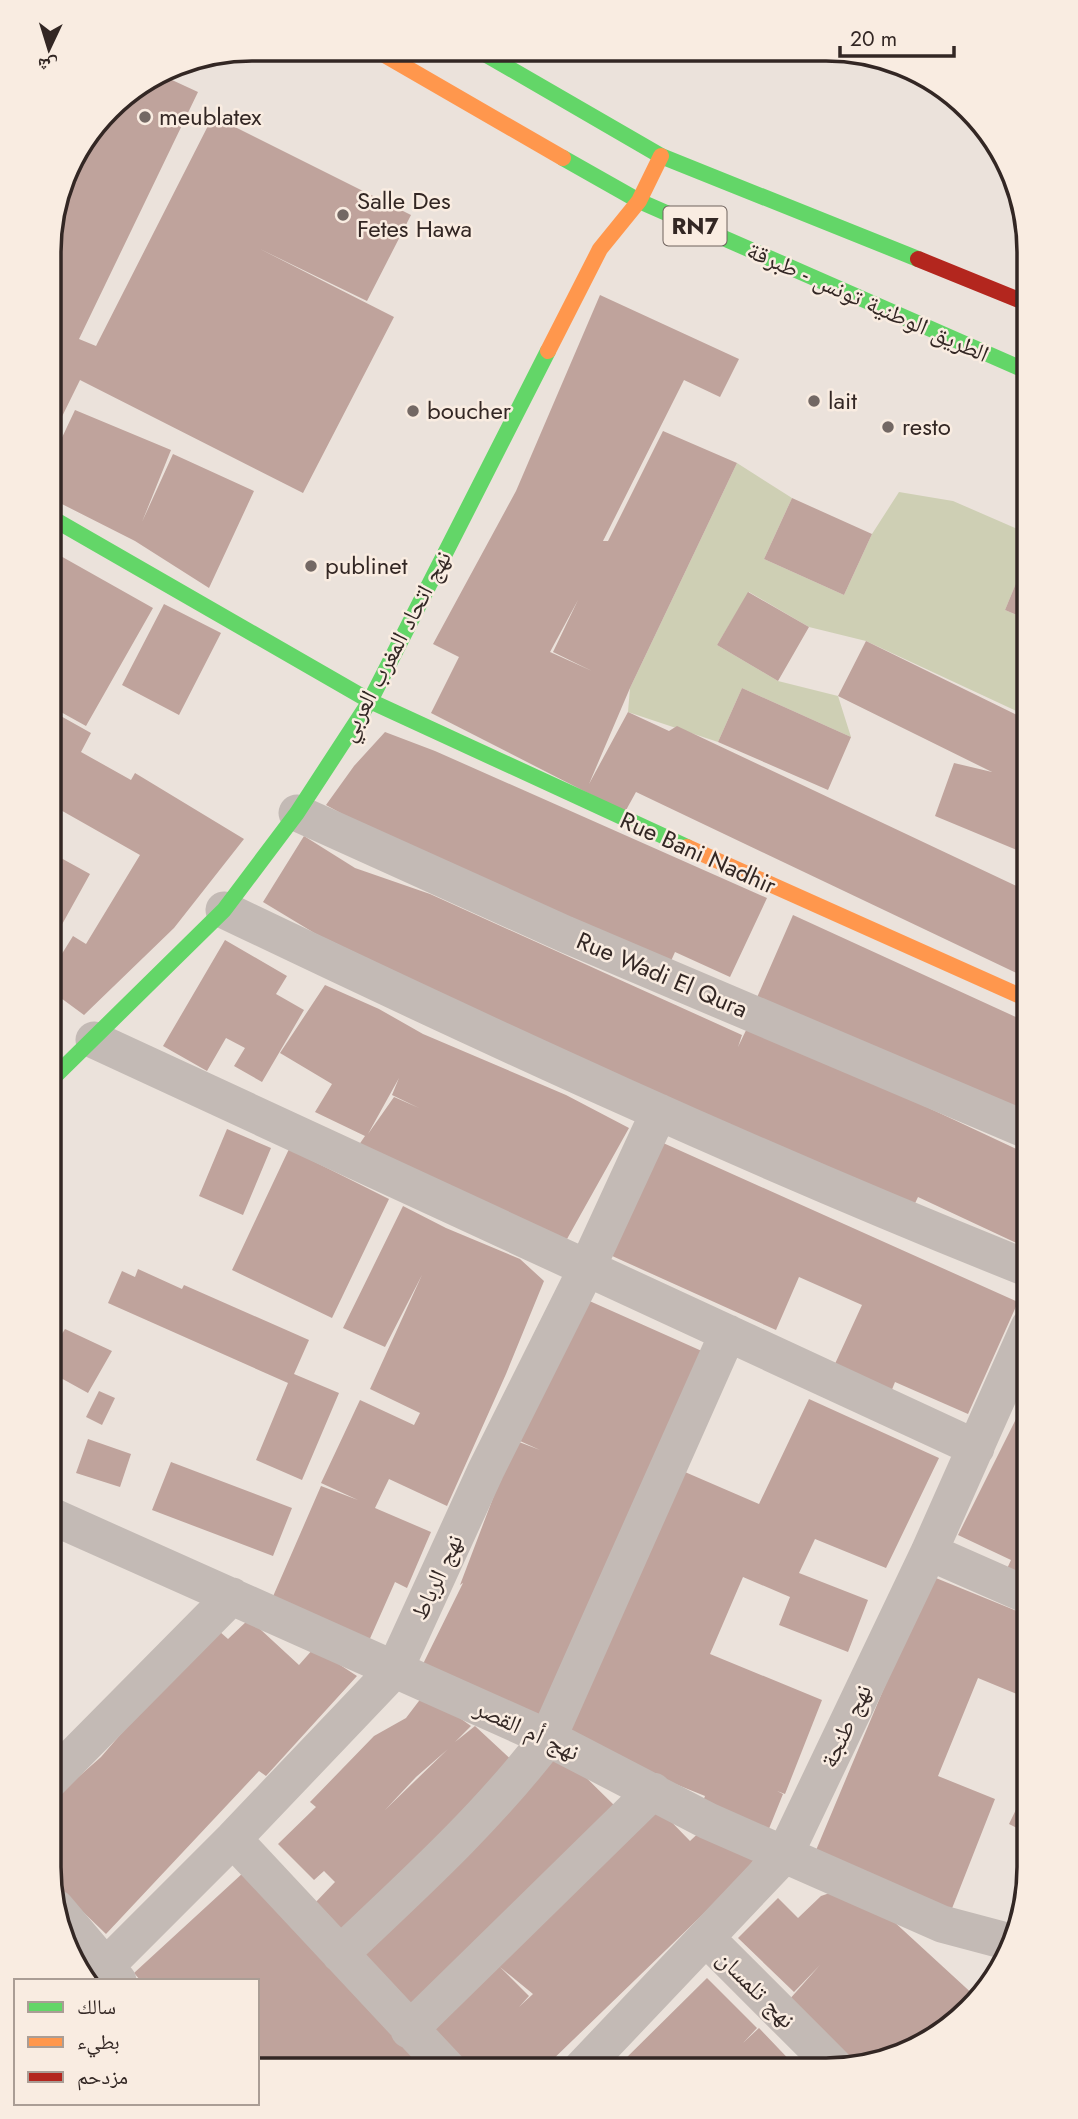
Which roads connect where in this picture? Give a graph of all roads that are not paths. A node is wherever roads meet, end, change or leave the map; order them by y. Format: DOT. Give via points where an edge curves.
graph roads {
  1 [pos="395,61"];
  2 [pos="497,61"];
  3 [pos="661,156"];
  4 [pos="639,201"];
  5 [pos="1017,299"];
  6 [pos="1017,367"];
  7 [pos="62,524"];
  8 [pos="370,701"];
  9 [pos="297,813"];
  10 [pos="224,910"];
  11 [pos="1017,995"];
  12 [pos="94,1040"];
  13 [pos="61,1070"];
  14 [pos="659,1112"];
  15 [pos="1016,1126"];
  16 [pos="1016,1264"];
  17 [pos="587,1268"];
  18 [pos="728,1334"];
  19 [pos="1016,1356"];
  20 [pos="976,1448"];
  21 [pos="61,1520"];
  22 [pos="929,1552"];
  23 [pos="1016,1590"];
  24 [pos="232,1596"];
  25 [pos="395,1669"];
  26 [pos="548,1738"];
  27 [pos="61,1769"];
  28 [pos="653,1791"];
  29 [pos="233,1839"];
  30 [pos="785,1854"];
  31 [pos="70,1924"];
  32 [pos="707,1940"];
  33 [pos="1002,1940"];
  34 [pos="340,1954"];
  35 [pos="112,1973"];
  36 [pos="410,2030"];
  37 [pos="438,2058"];
  38 [pos="592,2058"];
  39 [pos="826,2058"];
  1 -- 4 [label="street, الطريق الوطنية تونس - طبرقة / RN7"];
  2 -- 3 [label="street, RN7"];
  3 -- 4 [label="street, نهج اتحاد المغرب العربي"];
  3 -- 5 [label="street, RN7"];
  4 -- 6 [label="street, الطريق الوطنية تونس - طبرقة / RN7"];
  4 -- 8 [label="street, نهج اتحاد المغرب العربي" via="600,249"];
  7 -- 8 [label="street, Rue Bani Nadhir"];
  8 -- 9 [label="street, نهج اتحاد المغرب العربي"];
  8 -- 11 [label="street, Rue Bani Nadhir"];
  9 -- 10 [label="street, نهج اتحاد المغرب العربي"];
  9 -- 15 [label="street, Rue Wadi El Qura" via="565,934"];
  10 -- 12 [label="street, نهج اتحاد المغرب العربي"];
  10 -- 14 [label="street"];
  12 -- 13 [label="street, نهج اتحاد المغرب العربي"];
  12 -- 17 [label="street"];
  14 -- 16 [label="street"];
  14 -- 17 [label="street, نهج الرباط"];
  17 -- 18 [label="street"];
  17 -- 25 [label="street, نهج الرباط" via="486,1470"];
  18 -- 20 [label="street"];
  18 -- 26 [label="street"];
  19 -- 20 [label="street, نهج طنجة"];
  20 -- 22 [label="street, نهج طنجة"];
  21 -- 24 [label="street, نهج أم القصر"];
  22 -- 23 [label="street"];
  22 -- 30 [label="street, نهج طنجة"];
  24 -- 25 [label="street, نهج أم القصر"];
  24 -- 27 [label="street"];
  25 -- 26 [label="street, نهج أم القصر"];
  25 -- 29 [label="street, نهج الرباط"];
  26 -- 28 [label="street, نهج أم القصر"];
  26 -- 34 [label="street" via="457,1843"];
  28 -- 30 [label="street, نهج أم القصر"];
  28 -- 36 [label="street"];
  29 -- 34 [label="street"];
  29 -- 35 [label="street, نهج الرباط"];
  30 -- 32 [label="street, نهج طنجة"];
  30 -- 33 [label="street, نهج أم القصر" via="942,1924"];
  31 -- 35 [label="street"];
  32 -- 38 [label="street, نهج طنجة"];
  32 -- 39 [label="street, نهج تلمسان"];
  34 -- 36 [label="street"];
  36 -- 37 [label="street"];
}
